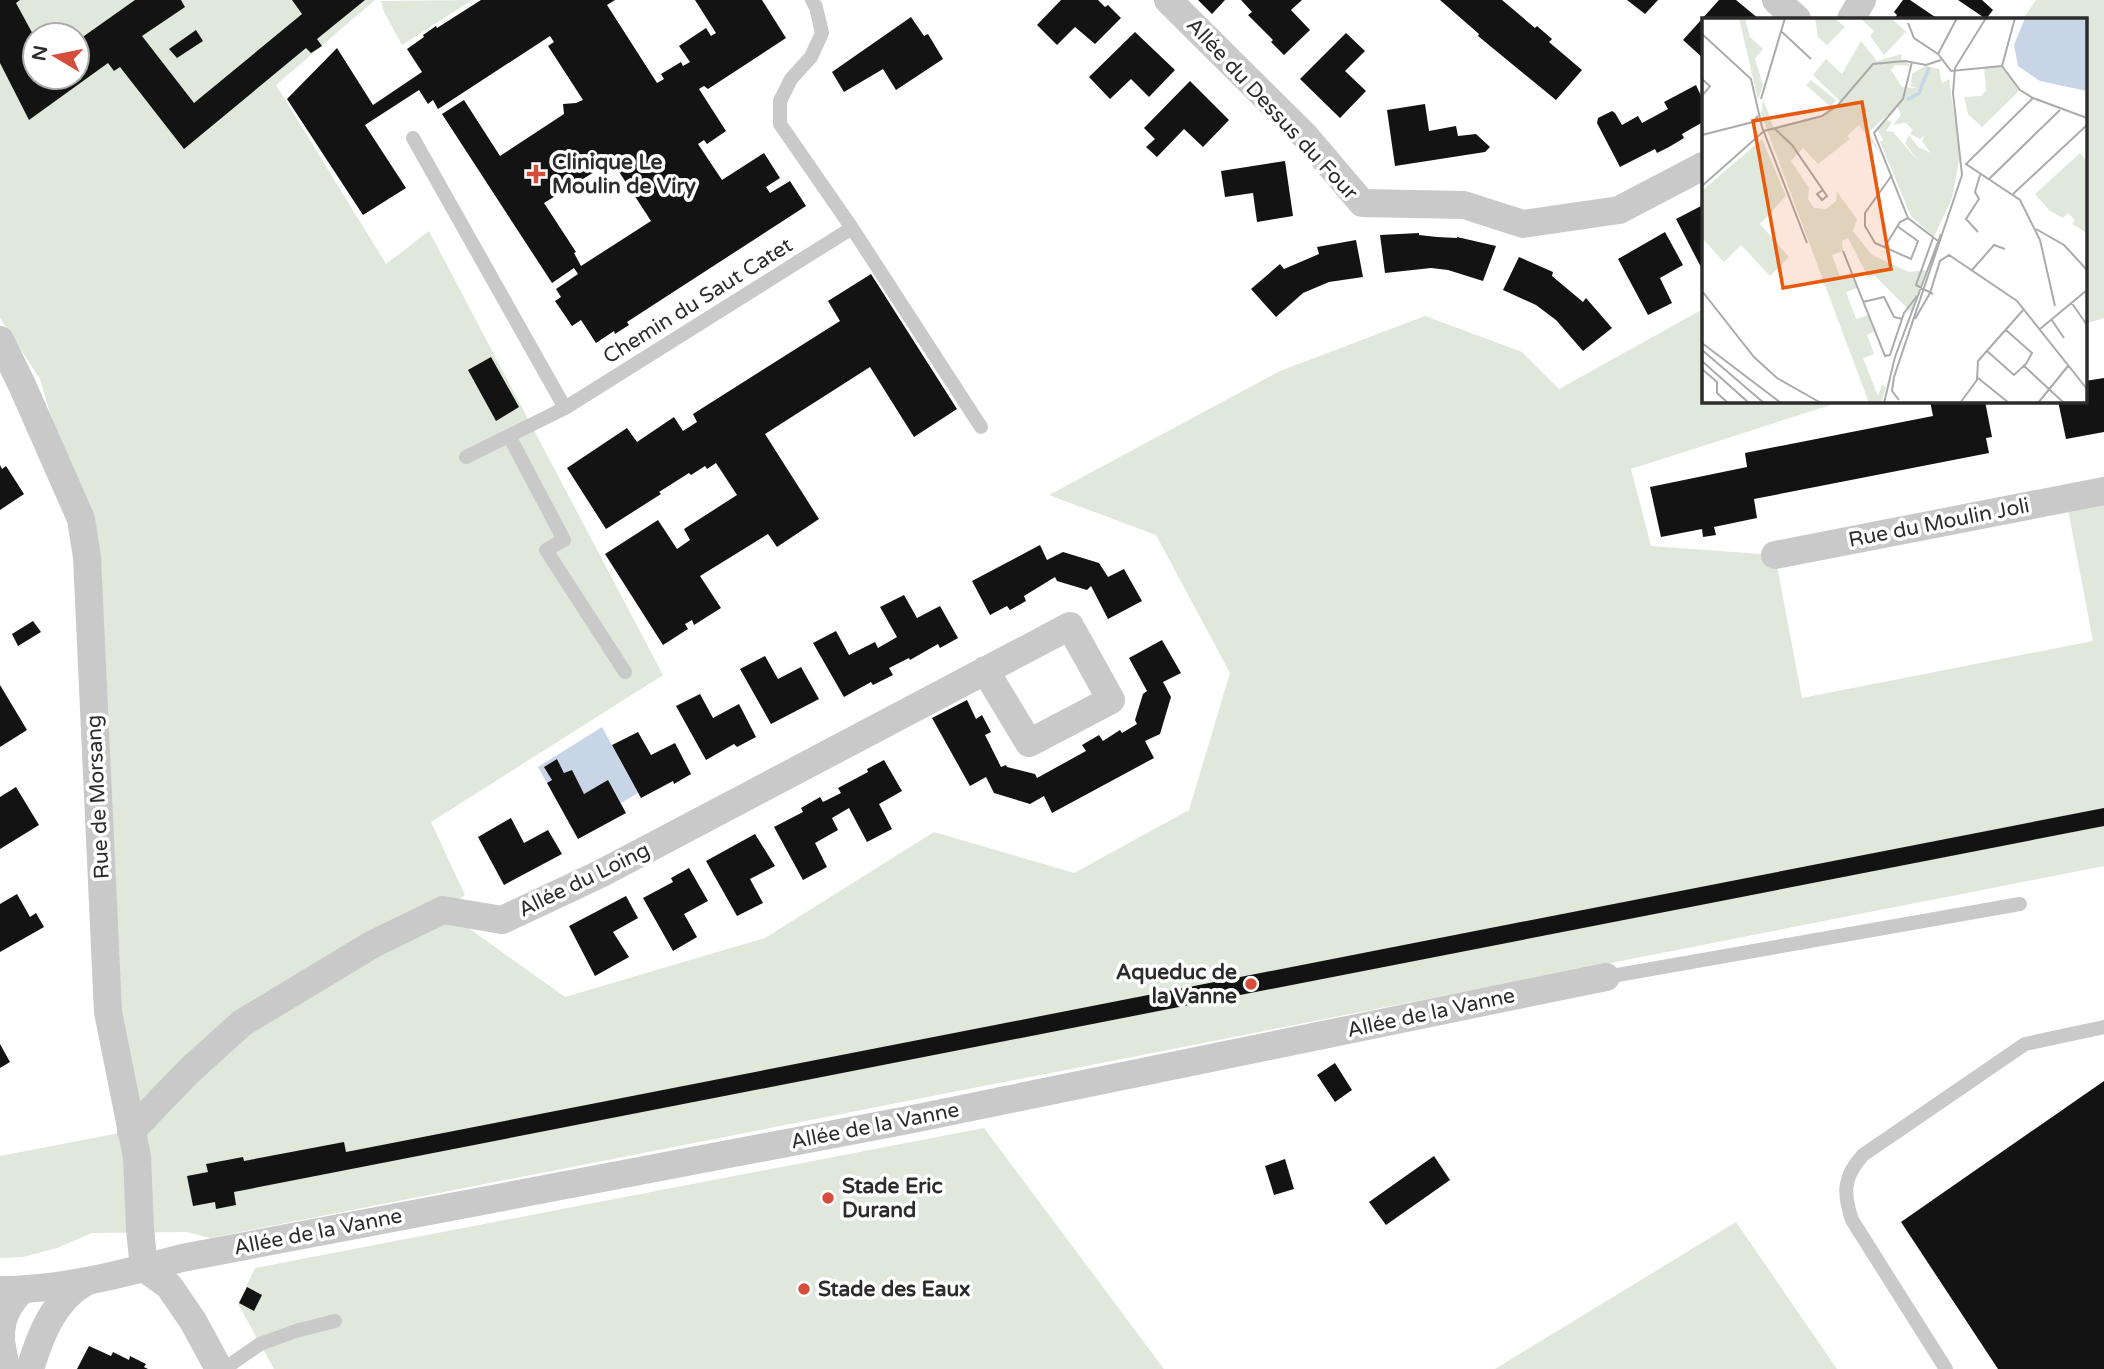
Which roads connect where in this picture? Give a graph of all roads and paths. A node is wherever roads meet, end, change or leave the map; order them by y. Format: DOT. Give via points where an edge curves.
graph roads {
  1 [pos="811,0"];
  2 [pos="1168,0"];
  3 [pos="1776,0"];
  4 [pos="1862,0"];
  5 [pos="1796,18"];
  6 [pos="1852,18"];
  7 [pos="413,138"];
  8 [pos="1702,167"];
  9 [pos="852,228"];
  10 [pos="0,340"];
  11 [pos="565,408"];
  12 [pos="981,427"];
  13 [pos="509,436"];
  14 [pos="466,457"];
  15 [pos="2104,491"];
  16 [pos="1775,555"];
  17 [pos="985,670"];
  18 [pos="625,672"];
  19 [pos="2020,904"];
  20 [pos="1606,977"];
  21 [pos="2104,1027"];
  22 [pos="131,1131"];
  23 [pos="144,1268"];
  24 [pos="86,1283"];
  25 [pos="11,1290"];
  26 [pos="335,1321"];
  27 [pos="0,1336"];
  28 [pos="6,1369"];
  29 [pos="30,1369"];
  30 [pos="222,1369"];
  31 [pos="1946,1369"];
  1 -- 9 [label="lane" via="822,33 780,101 780,124"];
  2 -- 8 [label="street, Allée du Dessus du Four" via="1306,137 1362,203 1464,205 1523,224 1619,210"];
  3 -- 5 [label="street"];
  4 -- 6 [label="street"];
  7 -- 11 [label="lane"];
  9 -- 11 [label="lane, Chemin du Saut Catet"];
  9 -- 12 [label="lane"];
  10 -- 22 [label="street, Rue de Morsang" via="81,519 88,556 108,1012"];
  11 -- 13 [label="lane, Chemin du Saut Catet"];
  13 -- 14 [label="lane, Chemin du Saut Catet"];
  13 -- 18 [label="lane" via="565,540 546,550"];
  15 -- 16 [label="street, Rue du Moulin Joli"];
  17 -- 17 [label="street, Allée du Loing" via="1029,743 1111,700 1070,626"];
  17 -- 22 [label="street, Allée du Loing" via="600,874 502,920 443,910 373,944 242,1023"];
  19 -- 20 [label="lane"];
  20 -- 23 [label="street, Allée de la Vanne" via="908,1120"];
  21 -- 31 [label="lane" via="2025,1044 1863,1155 1850,1172 1845,1199 1852,1220"];
  22 -- 23 [label="street, Rue de Morsang" via="137,1157"];
  23 -- 24 [label="street, Allée de la Vanne"];
  23 -- 30 [label="street" via="169,1286"];
  24 -- 25 [label="street, Allée de la Vanne"];
  24 -- 29 [label="street" via="73,1289 54,1312"];
  25 -- 27 [label="street"];
  26 -- 30 [label="lane" via="260,1343"];
  27 -- 28 [label="street"];
}
